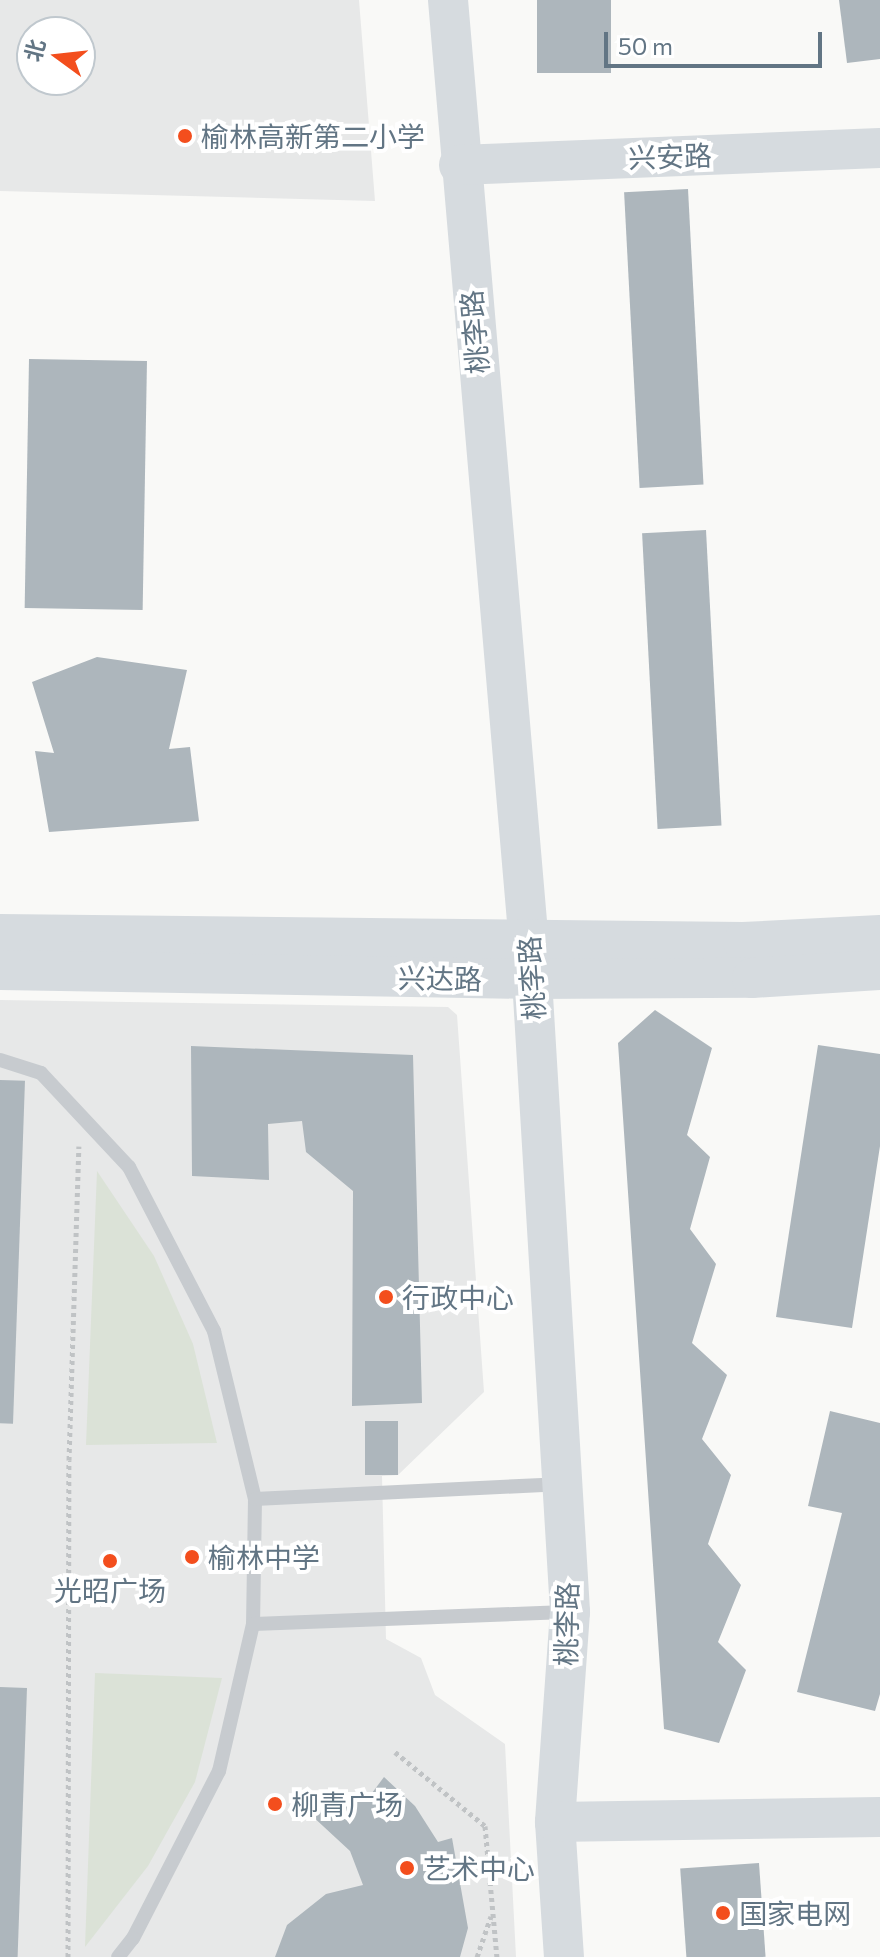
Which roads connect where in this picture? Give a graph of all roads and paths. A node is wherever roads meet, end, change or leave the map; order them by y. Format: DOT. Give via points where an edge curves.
graph roads {
  1 [pos="448,0"];
  2 [pos="880,148"];
  3 [pos="459,165"];
  4 [pos="0,934"];
  5 [pos="880,935"];
  6 [pos="530,960"];
  7 [pos="0,970"];
  8 [pos="880,970"];
  9 [pos="0,1060"];
  10 [pos="80,1115"];
  11 [pos="562,1484"];
  12 [pos="255,1499"];
  13 [pos="570,1612"];
  14 [pos="253,1624"];
  15 [pos="395,1752"];
  16 [pos="880,1817"];
  17 [pos="555,1822"];
  18 [pos="493,1911"];
  19 [pos="68,1957"];
  20 [pos="118,1957"];
  21 [pos="477,1957"];
  22 [pos="497,1957"];
  23 [pos="564,1957"];
  1 -- 3 [label="main road, 桃李路"];
  2 -- 3 [label="main road, 兴安路"];
  3 -- 6 [label="main road, 桃李路"];
  4 -- 6 [label="main road, 兴达路"];
  5 -- 6 [label="main road, 兴达路"];
  6 -- 7 [label="main road, 兴达路"];
  6 -- 8 [label="main road, 兴达路" via="752,978"];
  6 -- 11 [label="main road, 桃李路"];
  9 -- 10 [label="lane" via="41,1073"];
  10 -- 12 [label="lane" via="129,1167 214,1331"];
  10 -- 19 [label="path" via="69,1460"];
  11 -- 12 [label="lane"];
  11 -- 13 [label="main road, 桃李路"];
  12 -- 14 [label="lane"];
  13 -- 14 [label="lane"];
  13 -- 17 [label="main road, 桃李路"];
  14 -- 20 [label="lane" via="219,1771 133,1938"];
  15 -- 18 [label="path" via="485,1826"];
  16 -- 17 [label="main road"];
  17 -- 23 [label="main road, 桃李路"];
  18 -- 21 [label="path"];
  18 -- 22 [label="path"];
}
